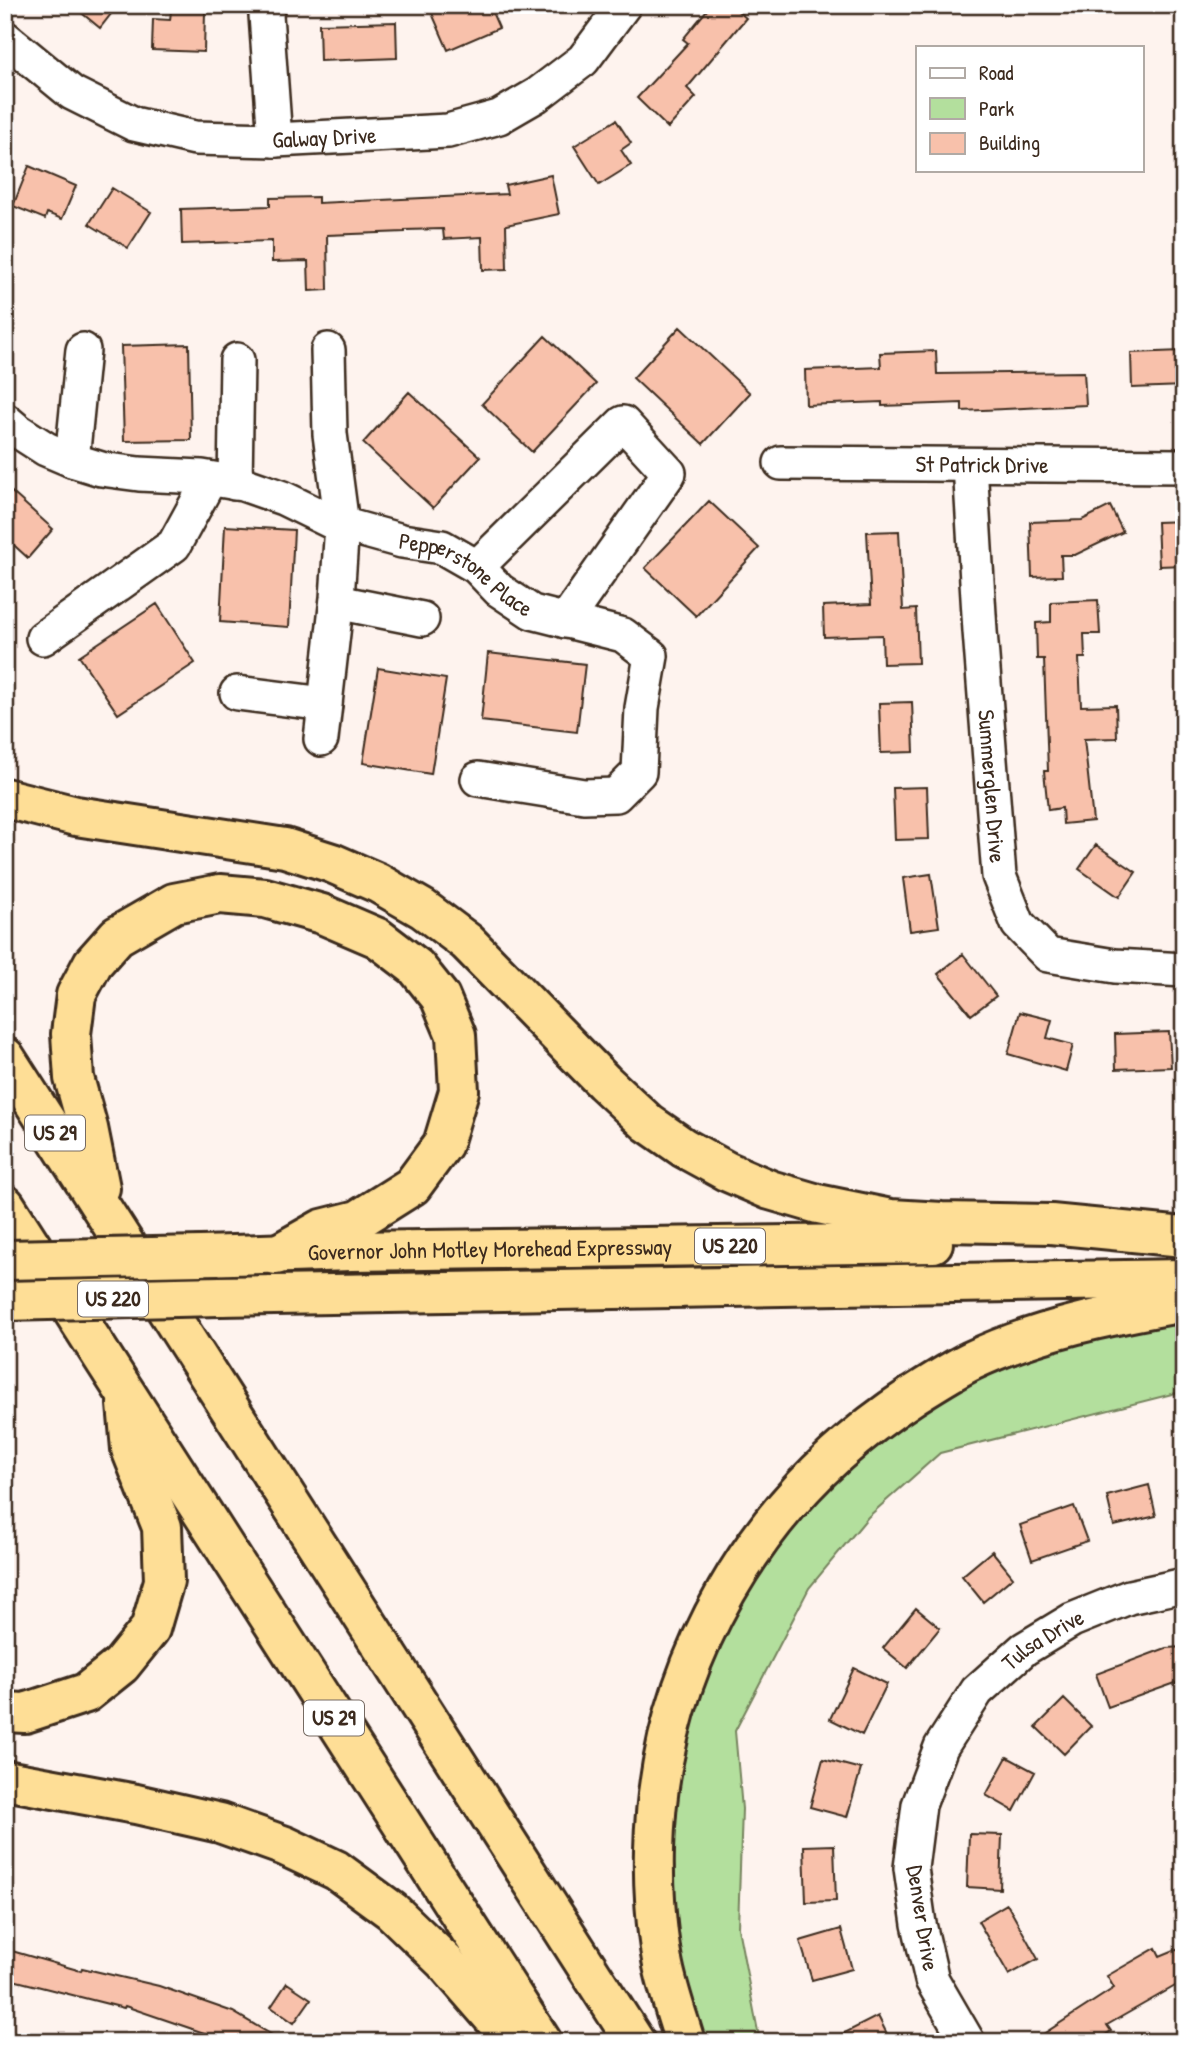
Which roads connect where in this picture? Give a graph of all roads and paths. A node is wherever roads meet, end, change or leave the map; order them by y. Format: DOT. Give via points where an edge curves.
graph roads {
  1 [pos="268,5"];
  2 [pos="624,5"];
  3 [pos="5,38"];
  4 [pos="275,140"];
  5 [pos="83,350"];
  6 [pos="328,350"];
  7 [pos="237,360"];
  8 [pos="5,420"];
  9 [pos="72,460"];
  10 [pos="781,463"];
  11 [pos="970,465"];
  12 [pos="1184,466"];
  13 [pos="222,481"];
  14 [pos="342,525"];
  15 [pos="477,567"];
  16 [pos="337,602"];
  17 [pos="422,619"];
  18 [pos="565,621"];
  19 [pos="43,638"];
  20 [pos="237,694"];
  21 [pos="325,704"];
  22 [pos="321,739"];
  23 [pos="478,779"];
  24 [pos="5,798"];
  25 [pos="1184,970"];
  26 [pos="5,1056"];
  27 [pos="5,1205"];
  28 [pos="104,1210"];
  29 [pos="1184,1238"];
  30 [pos="276,1255"];
  31 [pos="5,1260"];
  32 [pos="1184,1279"];
  33 [pos="5,1301"];
  34 [pos="1184,1302"];
  35 [pos="126,1395"];
  36 [pos="1184,1585"];
  37 [pos="5,1712"];
  38 [pos="941,1747"];
  39 [pos="5,1780"];
  40 [pos="534,2042"];
  41 [pos="542,2042"];
  42 [pos="635,2042"];
  43 [pos="685,2042"];
  44 [pos="968,2042"];
  1 -- 4 [label="street"];
  2 -- 4 [label="street, Galway Drive" via="583,60 499,117 448,131"];
  3 -- 4 [label="street, Galway Drive" via="72,93 134,124 195,138"];
  5 -- 9 [label="street"];
  6 -- 14 [label="street" via="330,434"];
  7 -- 13 [label="street"];
  8 -- 9 [label="street, Pepperstone Place" via="46,449"];
  9 -- 13 [label="street, Pepperstone Place" via="102,469"];
  10 -- 11 [label="street, St Patrick Drive"];
  11 -- 12 [label="street, St Patrick Drive"];
  11 -- 25 [label="street, Summerglen Drive" via="999,876 1018,924 1048,956"];
  13 -- 14 [label="street, Pepperstone Place" via="283,498"];
  13 -- 19 [label="street" via="174,545"];
  14 -- 15 [label="street, Pepperstone Place" via="442,547"];
  14 -- 16 [label="street"];
  15 -- 18 [label="street, Pepperstone Place" via="499,590 532,612"];
  15 -- 18 [label="street" via="623,423 669,473"];
  16 -- 17 [label="street"];
  16 -- 21 [label="street"];
  18 -- 23 [label="street, Pepperstone Place" via="623,635 651,656 642,708 639,772 617,795 606,796"];
  20 -- 21 [label="street"];
  21 -- 22 [label="street"];
  24 -- 29 [label="highway" via="76,816 285,848 378,883 467,942 648,1123 705,1160 770,1190 891,1219 1051,1224"];
  26 -- 28 [label="highway, US 29"];
  27 -- 35 [label="highway, US 29"];
  28 -- 30 [label="highway" via="74,1078 71,1034 76,995 93,963 117,936 174,903 220,894 265,898 323,914 378,938 416,967 440,997 456,1035 458,1091 443,1144 412,1186 358,1220 322,1229"];
  28 -- 42 [label="highway, US 29"];
  29 -- 30 [label="highway, Governor John Motley Morehead Expressway / US 220"];
  30 -- 31 [label="highway, Governor John Motley Morehead Expressway / US 220, bridge"];
  32 -- 33 [label="highway, Governor John Motley Morehead Expressway / US 220, bridge"];
  34 -- 43 [label="highway" via="1063,1327 970,1362 927,1387 841,1449 774,1521 743,1563 694,1653 677,1704 658,1794 654,1851 662,1960"];
  35 -- 37 [label="highway" via="131,1449 162,1527 164,1581 150,1629 121,1664 86,1693 24,1713"];
  35 -- 41 [label="highway, US 29"];
  36 -- 38 [label="street, Tulsa Drive" via="1129,1597 1072,1620 1024,1649 977,1691"];
  38 -- 44 [label="street, Denver Drive" via="919,1805 911,1868 932,1980"];
  39 -- 40 [label="highway" via="220,1823 336,1870 392,1910 498,2023"];
}
